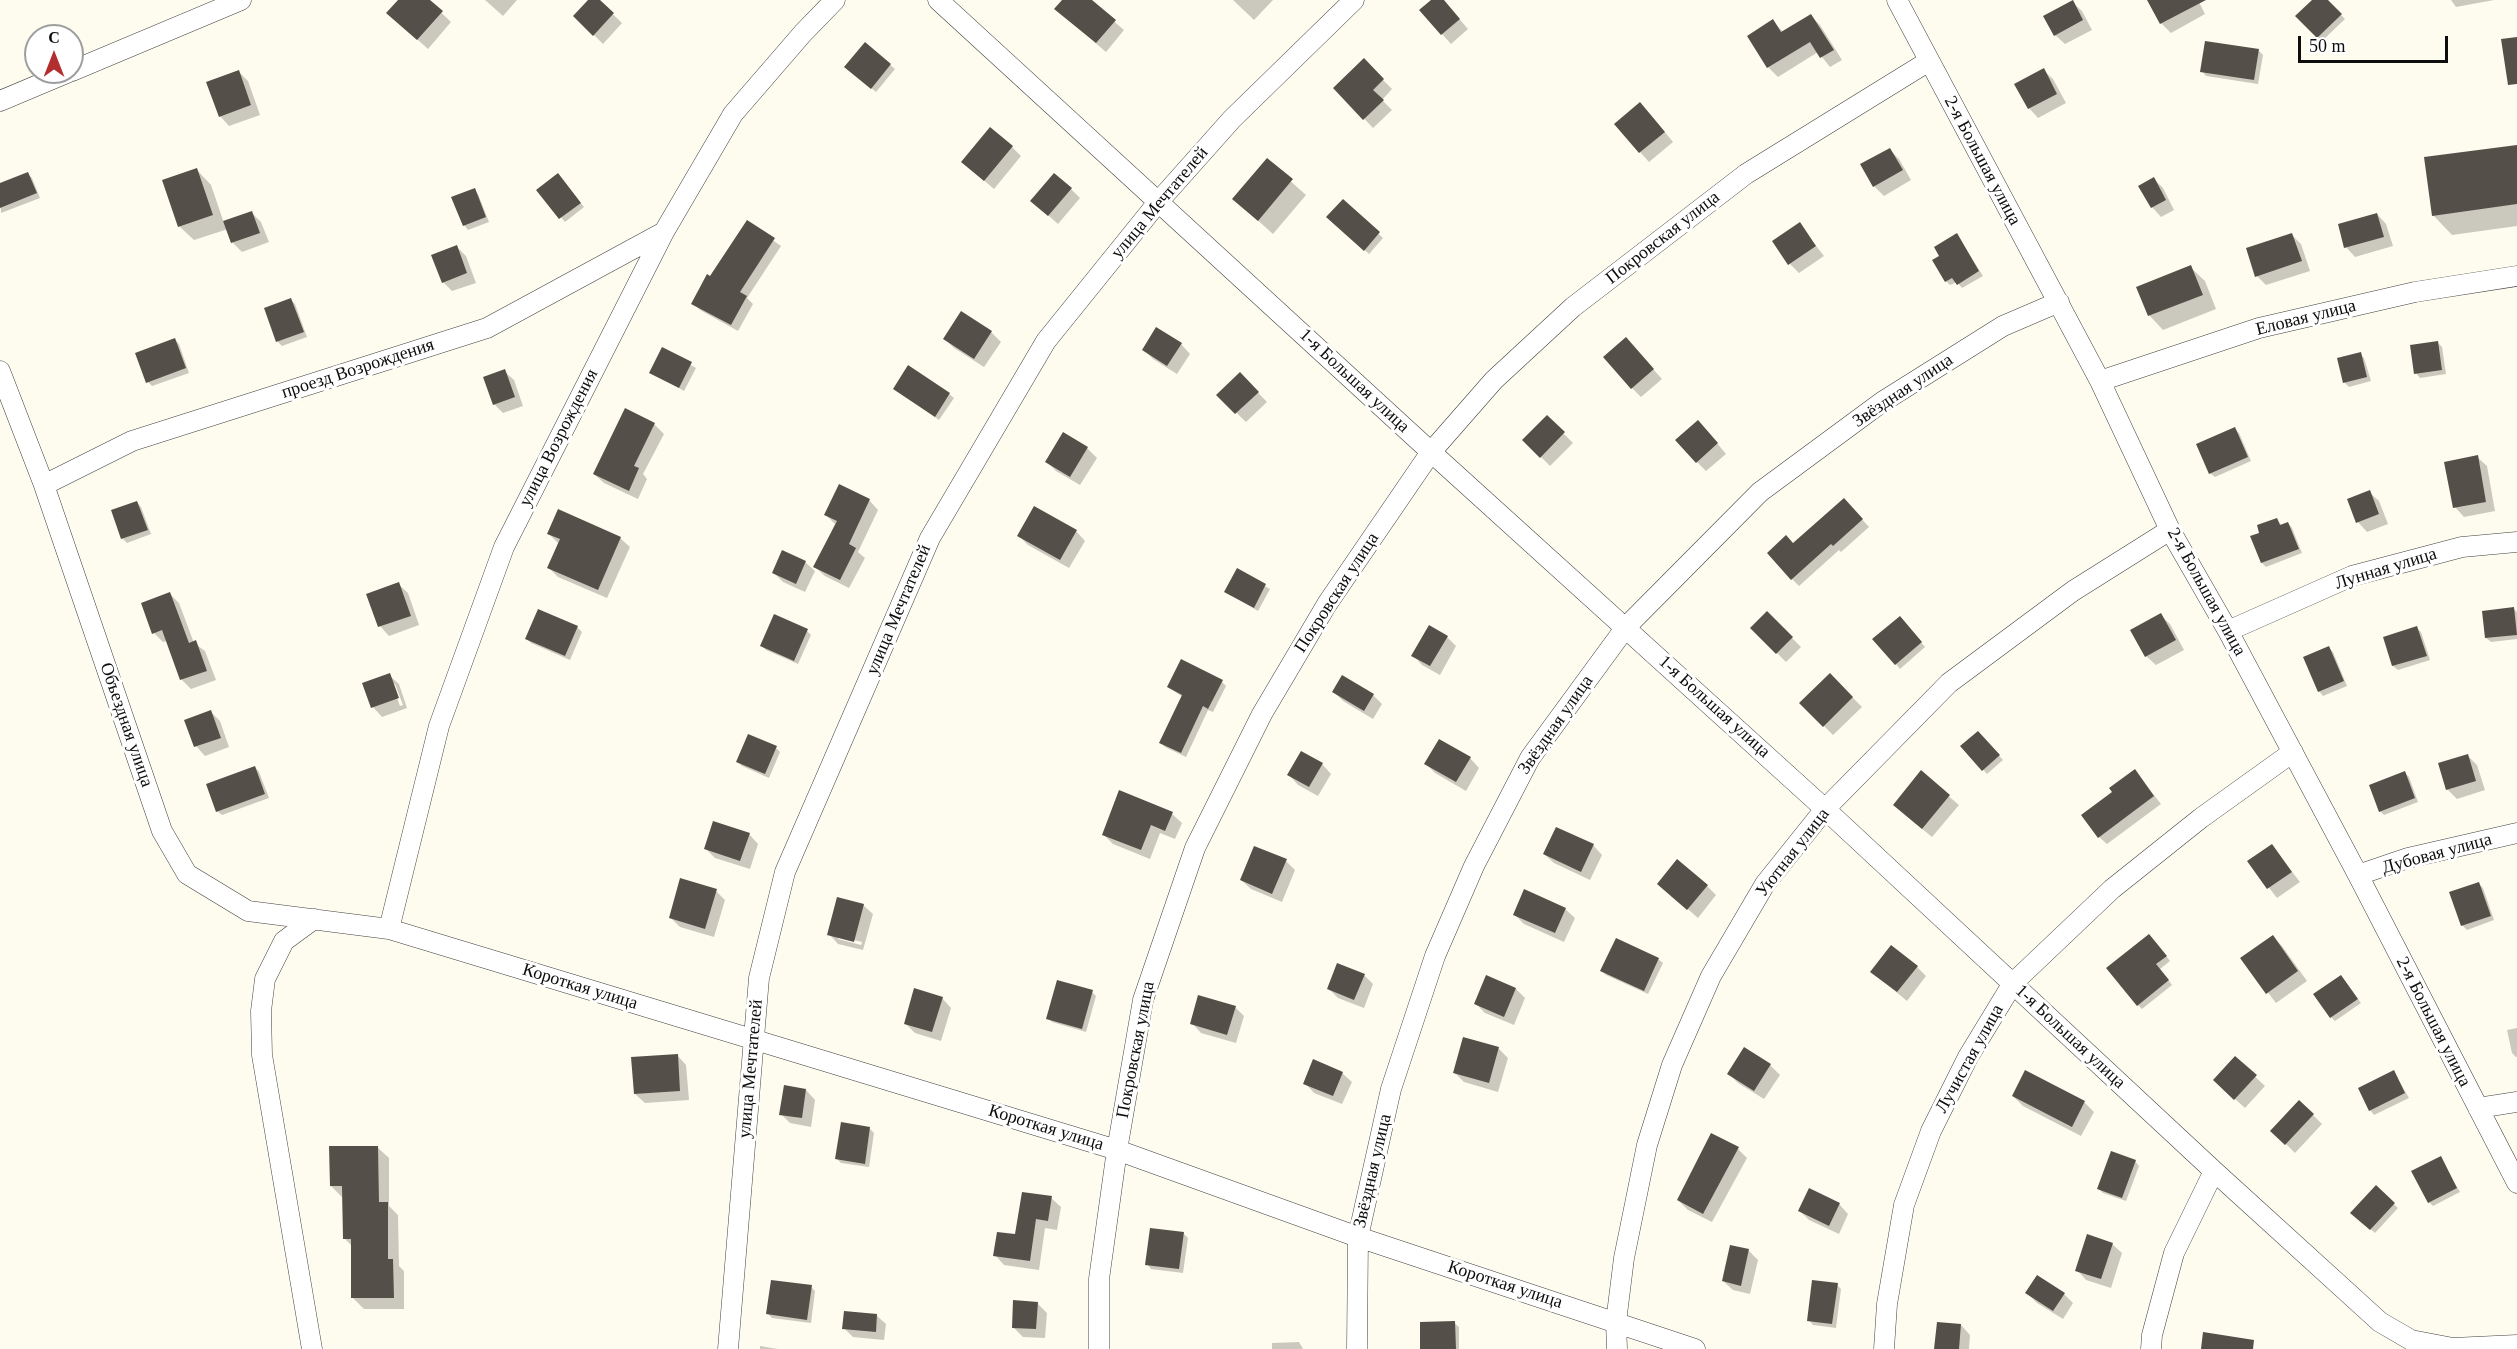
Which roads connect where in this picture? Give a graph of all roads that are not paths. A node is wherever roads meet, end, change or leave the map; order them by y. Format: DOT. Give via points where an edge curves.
graph roads {
  1 [pos="241,0"];
  2 [pos="836,0"];
  3 [pos="938,0"];
  4 [pos="1354,0"];
  5 [pos="1897,0"];
  6 [pos="1929,61"];
  7 [pos="84,65"];
  8 [pos="40,84"];
  9 [pos="0,101"];
  10 [pos="1159,201"];
  11 [pos="664,232"];
  12 [pos="2517,276"];
  13 [pos="2059,302"];
  14 [pos="0,371"];
  15 [pos="2100,381"];
  16 [pos="1431,452"];
  17 [pos="44,486"];
  18 [pos="2170,530"];
  19 [pos="2517,542"];
  20 [pos="1626,627"];
  21 [pos="2228,631"];
  22 [pos="2292,752"];
  23 [pos="1825,809"];
  24 [pos="2517,833"];
  25 [pos="2358,875"];
  26 [pos="314,919"];
  27 [pos="389,929"];
  28 [pos="2013,983"];
  29 [pos="752,1039"];
  30 [pos="2517,1102"];
  31 [pos="2478,1108"];
  32 [pos="1117,1150"];
  33 [pos="2214,1171"];
  34 [pos="2517,1184"];
  35 [pos="1358,1237"];
  36 [pos="1616,1322"];
  37 [pos="2411,1345"];
  38 [pos="2517,1345"];
  39 [pos="312,1349"];
  40 [pos="728,1349"];
  41 [pos="1099,1349"];
  42 [pos="1358,1349"];
  43 [pos="1617,1349"];
  44 [pos="1695,1349"];
  45 [pos="1884,1349"];
  46 [pos="2151,1349"];
  1 -- 7 [label="street"];
  2 -- 11 [label="street, улица Возрождения" via="733,114"];
  3 -- 10 [label="street, 1-я Большая улица"];
  4 -- 10 [label="street, улица Мечтателей" via="1232,119"];
  5 -- 6 [label="street, 2-я Большая улица"];
  6 -- 13 [label="street, 2-я Большая улица"];
  6 -- 16 [label="street, Покровская улица" via="1746,174 1573,307 1494,380"];
  8 -- 9 [label="street"];
  10 -- 16 [label="street, 1-я Большая улица"];
  10 -- 29 [label="street, улица Мечтателей" via="1046,341 930,538 785,872 759,978"];
  11 -- 17 [label="street, проезд Возрождения" via="487,328 132,441"];
  11 -- 27 [label="street, улица Возрождения" via="504,547 439,726"];
  12 -- 15 [label="street, Еловая улица" via="2415,291 2259,328"];
  13 -- 15 [label="street, 2-я Большая улица"];
  13 -- 20 [label="street, Звёздная улица" via="2002,326 1882,402 1760,492"];
  14 -- 17 [label="street, Объездная улица"];
  15 -- 18 [label="street, 2-я Большая улица"];
  16 -- 20 [label="street, 1-я Большая улица"];
  16 -- 32 [label="street, Покровская улица" via="1327,604 1262,714 1195,848 1143,1000"];
  17 -- 26 [label="street, Объездная улица" via="162,831 187,874 248,910"];
  18 -- 21 [label="street, 2-я Большая улица"];
  18 -- 23 [label="street, Уютная улица" via="2073,591 1949,683"];
  19 -- 21 [label="street, Лунная улица" via="2462,547 2352,576"];
  20 -- 23 [label="street, 1-я Большая улица"];
  20 -- 35 [label="street, Звёздная улица" via="1530,758 1474,866 1435,956 1391,1089"];
  21 -- 22 [label="street, 2-я Большая улица"];
  22 -- 25 [label="street, 2-я Большая улица"];
  22 -- 28 [label="street, Лучистая улица" via="2112,890"];
  23 -- 28 [label="street, 1-я Большая улица"];
  23 -- 36 [label="street, Уютная улица" via="1765,884 1712,976 1672,1065 1647,1145 1624,1258"];
  24 -- 25 [label="street, Дубовая улица" via="2408,858"];
  25 -- 31 [label="street, 2-я Большая улица"];
  26 -- 27 [label="street, Объездная улица"];
  26 -- 39 [label="street" via="284,941 265,979 261,1011 262,1055"];
  27 -- 29 [label="street, Короткая улица"];
  28 -- 33 [label="street, 1-я Большая улица"];
  28 -- 45 [label="street, Лучистая улица" via="1968,1057 1931,1131 1904,1205 1887,1304"];
  29 -- 32 [label="street, Короткая улица"];
  29 -- 40 [label="street, улица Мечтателей"];
  30 -- 31 [label="street"];
  31 -- 34 [label="street, 2-я Большая улица"];
  32 -- 35 [label="street, Короткая улица"];
  32 -- 41 [label="street, Покровская улица" via="1099,1279"];
  33 -- 37 [label="street, 1-я Большая улица" via="2380,1322"];
  33 -- 46 [label="street" via="2174,1253"];
  35 -- 36 [label="street, Короткая улица"];
  35 -- 42 [label="street, Звёздная улица"];
  36 -- 43 [label="street, Уютная улица"];
  36 -- 44 [label="street, Короткая улица"];
  37 -- 38 [label="street, 1-я Большая улица"];
}
